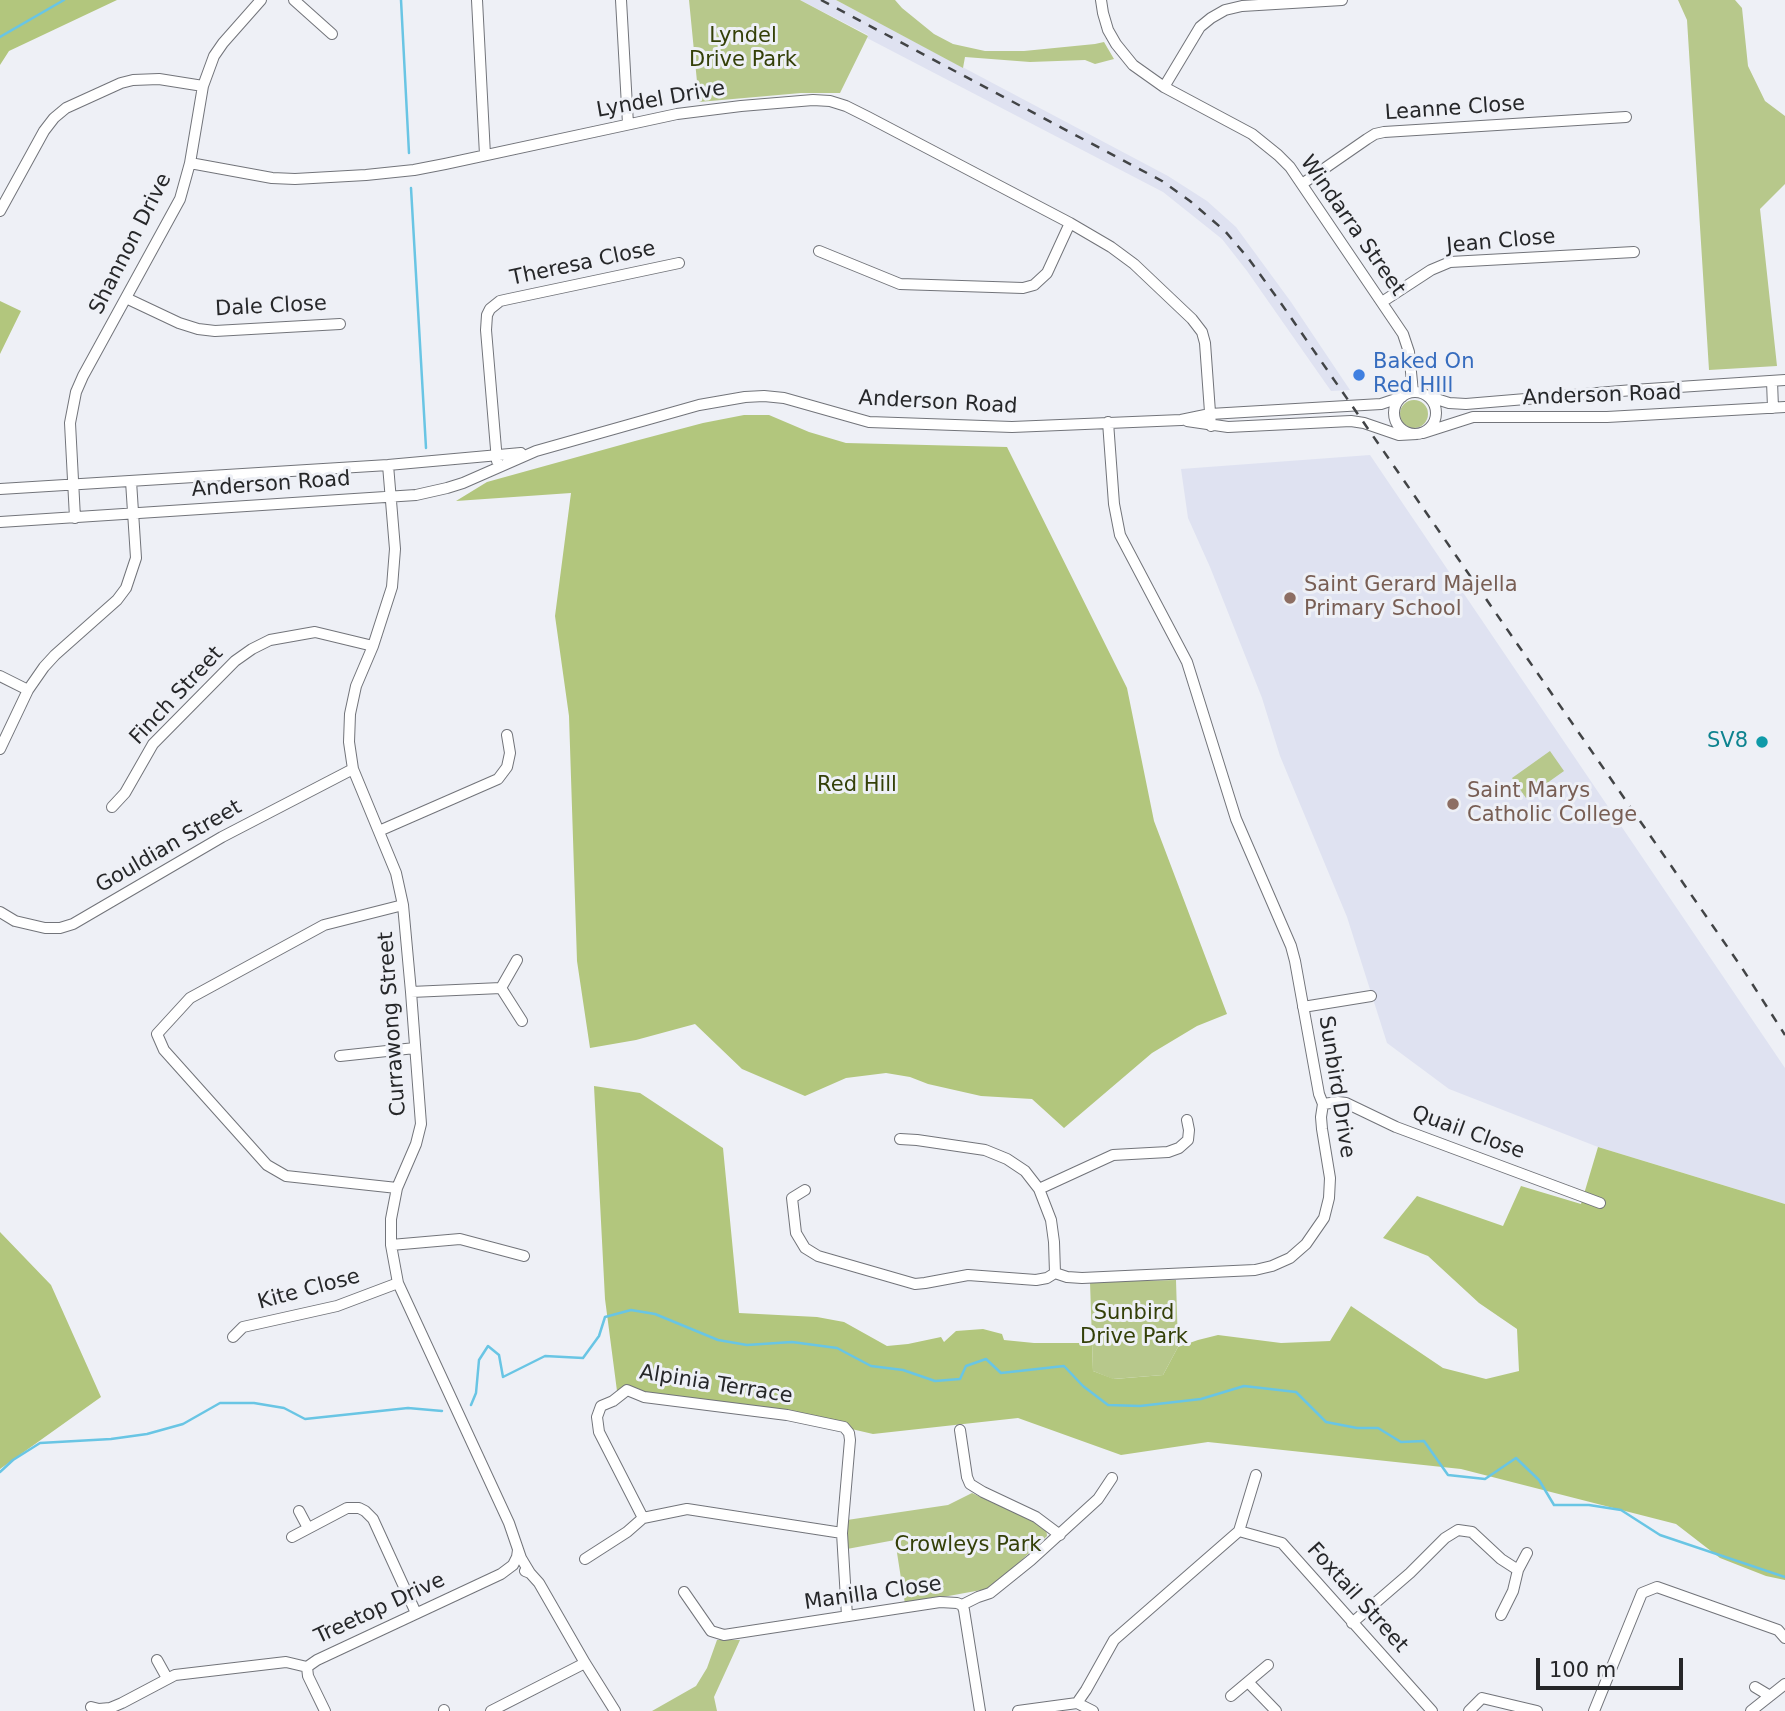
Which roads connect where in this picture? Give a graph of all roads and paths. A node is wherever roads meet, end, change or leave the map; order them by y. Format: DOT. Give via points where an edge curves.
graph roads {
  1 [pos="261,0"];
  2 [pos="294,0"];
  3 [pos="477,0"];
  4 [pos="621,0"];
  5 [pos="1101,0"];
  6 [pos="1342,0"];
  7 [pos="332,34"];
  8 [pos="203,86"];
  9 [pos="1164,87"];
  10 [pos="1626,117"];
  11 [pos="628,124"];
  12 [pos="485,155"];
  13 [pos="190,163"];
  14 [pos="1302,184"];
  15 [pos="0,211"];
  16 [pos="1070,223"];
  17 [pos="819,251"];
  18 [pos="1634,252"];
  19 [pos="679,263"];
  20 [pos="126,298"];
  21 [pos="1382,302"];
  22 [pos="340,324"];
  23 [pos="1785,380"];
  24 [pos="1772,381"];
  25 [pos="1413,392"];
  26 [pos="1427,396"];
  27 [pos="1402,397"];
  28 [pos="1779,408"];
  29 [pos="1210,420"];
  30 [pos="1108,422"];
  31 [pos="1420,434"];
  32 [pos="498,462"];
  33 [pos="388,465"];
  34 [pos="131,481"];
  35 [pos="73,484"];
  36 [pos="0,489"];
  37 [pos="391,496"];
  38 [pos="134,514"];
  39 [pos="75,518"];
  40 [pos="0,522"];
  41 [pos="373,646"];
  42 [pos="0,676"];
  43 [pos="28,690"];
  44 [pos="507,735"];
  45 [pos="0,749"];
  46 [pos="353,769"];
  47 [pos="112,807"];
  48 [pos="379,831"];
  49 [pos="403,905"];
  50 [pos="0,912"];
  51 [pos="517,960"];
  52 [pos="502,988"];
  53 [pos="411,992"];
  54 [pos="1371,996"];
  55 [pos="1304,1007"];
  56 [pos="522,1021"];
  57 [pos="415,1048"];
  58 [pos="340,1056"];
  59 [pos="1323,1104"];
  60 [pos="1188,1120"];
  61 [pos="900,1139"];
  62 [pos="397,1188"];
  63 [pos="1039,1189"];
  64 [pos="805,1190"];
  65 [pos="1600,1203"];
  66 [pos="391,1245"];
  67 [pos="524,1256"];
  68 [pos="1055,1273"];
  69 [pos="398,1283"];
  70 [pos="233,1337"];
  71 [pos="960,1430"];
  72 [pos="1256,1475"];
  73 [pos="1112,1478"];
  74 [pos="299,1511"];
  75 [pos="643,1518"];
  76 [pos="309,1528"];
  77 [pos="1239,1531"];
  78 [pos="842,1533"];
  79 [pos="1060,1535"];
  80 [pos="292,1537"];
  81 [pos="518,1547"];
  82 [pos="1527,1553"];
  83 [pos="585,1559"];
  84 [pos="513,1565"];
  85 [pos="1518,1570"];
  86 [pos="530,1573"];
  87 [pos="684,1592"];
  88 [pos="962,1605"];
  89 [pos="416,1613"];
  90 [pos="1501,1615"];
  91 [pos="847,1616"];
  92 [pos="1352,1623"];
  93 [pos="1785,1638"];
  94 [pos="157,1660"];
  95 [pos="585,1663"];
  96 [pos="1268,1665"];
  97 [pos="307,1667"];
  98 [pos="167,1678"];
  99 [pos="1248,1682"];
  100 [pos="1785,1684"];
  101 [pos="1755,1687"];
  102 [pos="1231,1696"];
  103 [pos="1770,1696"];
  104 [pos="1077,1703"];
  105 [pos="91,1707"];
  106 [pos="325,1711"];
  107 [pos="491,1711"];
  108 [pos="615,1711"];
  109 [pos="980,1711"];
  110 [pos="1018,1711"];
  111 [pos="1093,1711"];
  112 [pos="1276,1711"];
  113 [pos="1432,1711"];
  114 [pos="1469,1711"];
  115 [pos="1537,1711"];
  116 [pos="1594,1711"];
  117 [pos="1751,1711"];
  1 -- 8 [label="street, Shannon Drive" via="223,43"];
  2 -- 7 [label="street"];
  3 -- 12 [label="street"];
  4 -- 11 [label="street"];
  5 -- 9 [label="street, Windarra Street" via="1108,30 1124,56"];
  6 -- 9 [label="street" via="1225,10 1200,27"];
  8 -- 13 [label="street, Shannon Drive"];
  8 -- 15 [label="street" via="133,80 66,108 44,131"];
  9 -- 14 [label="street, Windarra Street" via="1252,134 1278,155"];
  10 -- 14 [label="street, Leanne Close" via="1384,132"];
  11 -- 12 [label="street, Lyndel Drive"];
  11 -- 16 [label="street, Lyndel Drive" via="732,107 830,101"];
  12 -- 13 [label="street, Lyndel Drive" via="414,170 295,179"];
  13 -- 20 [label="street, Shannon Drive" via="180,199"];
  14 -- 21 [label="street, Windarra Street"];
  16 -- 17 [label="street" via="1046,273 1023,288 900,284"];
  16 -- 29 [label="street, Lyndel Drive" via="1134,264 1202,332"];
  18 -- 21 [label="street, Jean Close" via="1450,262"];
  19 -- 32 [label="street, Theresa Close" via="493,305 486,320"];
  20 -- 22 [label="street, Dale Close" via="198,329"];
  20 -- 35 [label="street, Shannon Drive" via="76,392 70,423"];
  21 -- 25 [label="street, Windarra Street" via="1408,345"];
  23 -- 24 [label="street, Anderson Road"];
  24 -- 26 [label="street, Anderson Road" via="1466,404"];
  24 -- 28 [label="street"];
  25 -- 26 [label="street"];
  25 -- 27 [label="street"];
  26 -- 31 [label="street" via="1436,416 1431,427"];
  27 -- 29 [label="street, Anderson Road" via="1381,404"];
  27 -- 31 [label="street" via="1394,408 1395,421 1404,431"];
  28 -- 31 [label="street, Anderson Road" via="1607,417 1473,417"];
  29 -- 30 [label="street, Anderson Road"];
  29 -- 31 [label="street, Anderson Road" via="1228,427 1352,421 1399,435"];
  30 -- 32 [label="street, Anderson Road" via="1012,427 878,422 784,398 729,398"];
  30 -- 55 [label="street, Sunbird Drive" via="1121,535 1187,662 1236,819 1291,946"];
  32 -- 33 [label="street, Anderson Road"];
  32 -- 37 [label="street, Anderson Road" via="447,488"];
  33 -- 34 [label="street, Anderson Road"];
  33 -- 37 [label="street, Currawong Street"];
  34 -- 35 [label="street, Anderson Road"];
  34 -- 38 [label="street"];
  35 -- 36 [label="street, Anderson Road"];
  35 -- 39 [label="street, Shannon Drive"];
  37 -- 38 [label="street, Anderson Road"];
  37 -- 41 [label="street, Currawong Street" via="393,578"];
  38 -- 39 [label="street, Anderson Road"];
  38 -- 43 [label="street" via="136,558 126,588 55,655"];
  39 -- 40 [label="street, Anderson Road"];
  41 -- 46 [label="street, Currawong Street" via="350,715"];
  41 -- 47 [label="street, Finch Street" via="315,632 270,640 252,649 153,744"];
  42 -- 43 [label="street"];
  43 -- 45 [label="street"];
  44 -- 48 [label="street" via="510,753 498,779"];
  46 -- 48 [label="street, Currawong Street"];
  46 -- 50 [label="street, Gouldian Street" via="222,837 73,924 45,929"];
  48 -- 49 [label="street, Currawong Street"];
  49 -- 53 [label="street, Currawong Street"];
  49 -- 62 [label="street" via="324,925 190,998 157,1034 164,1050 267,1165 286,1176"];
  51 -- 52 [label="street"];
  52 -- 53 [label="street"];
  52 -- 56 [label="street"];
  53 -- 57 [label="street, Currawong Street"];
  54 -- 55 [label="street"];
  55 -- 59 [label="street, Sunbird Drive"];
  57 -- 58 [label="street"];
  57 -- 62 [label="street, Currawong Street" via="421,1124"];
  59 -- 65 [label="street, Quail Close" via="1346,1103 1395,1127"];
  59 -- 68 [label="street, Sunbird Drive" via="1330,1178 1327,1208 1312,1237 1290,1258 1243,1271 1082,1278"];
  60 -- 63 [label="street" via="1188,1140 1179,1148 1113,1155"];
  61 -- 63 [label="street" via="997,1154 1025,1171"];
  62 -- 66 [label="street, Currawong Street"];
  63 -- 68 [label="street" via="1051,1220"];
  64 -- 68 [label="street, Sunbird Drive" via="792,1198 796,1233 805,1248 818,1256 915,1284 968,1275 1036,1280"];
  66 -- 67 [label="street" via="460,1239"];
  66 -- 69 [label="street, Currawong Street"];
  69 -- 70 [label="street, Kite Close" via="337,1306 243,1327"];
  69 -- 81 [label="street, Currawong Street"];
  71 -- 79 [label="street" via="970,1483 1036,1517"];
  72 -- 77 [label="street"];
  73 -- 79 [label="street" via="1098,1499"];
  74 -- 76 [label="street"];
  75 -- 78 [label="street" via="687,1509"];
  75 -- 78 [label="street, Alpinia Terrace" via="599,1432 597,1417 601,1406 627,1390 844,1427 850,1440"];
  75 -- 83 [label="street"];
  76 -- 80 [label="street"];
  76 -- 89 [label="street" via="347,1508 365,1511 373,1519"];
  77 -- 92 [label="street, Foxtail Street" via="1282,1543"];
  77 -- 104 [label="street" via="1114,1640"];
  78 -- 91 [label="street, Alpinia Terrace"];
  79 -- 88 [label="street" via="996,1589"];
  81 -- 84 [label="street"];
  81 -- 86 [label="street, Currawong Street"];
  82 -- 85 [label="street"];
  84 -- 86 [label="street"];
  84 -- 89 [label="street, Treetop Drive"];
  85 -- 90 [label="street"];
  85 -- 92 [label="street" via="1472,1532 1458,1530"];
  86 -- 95 [label="street, Currawong Street"];
  87 -- 91 [label="street, Manilla Close" via="711,1631 724,1635"];
  88 -- 91 [label="street, Manilla Close" via="940,1602"];
  88 -- 109 [label="street, Manilla Close"];
  89 -- 97 [label="street, Treetop Drive"];
  92 -- 113 [label="street, Foxtail Street"];
  93 -- 116 [label="street" via="1778,1630 1657,1587 1642,1593"];
  94 -- 98 [label="street"];
  95 -- 107 [label="street"];
  95 -- 108 [label="street, Currawong Street"];
  96 -- 99 [label="street"];
  97 -- 98 [label="street" via="276,1662"];
  97 -- 106 [label="street, Treetop Drive"];
  98 -- 105 [label="street" via="110,1708"];
  99 -- 102 [label="street"];
  99 -- 112 [label="street"];
  100 -- 103 [label="street"];
  101 -- 103 [label="street"];
  103 -- 117 [label="street"];
  104 -- 110 [label="street"];
  104 -- 111 [label="street"];
  114 -- 115 [label="street" via="1482,1698"];
}
